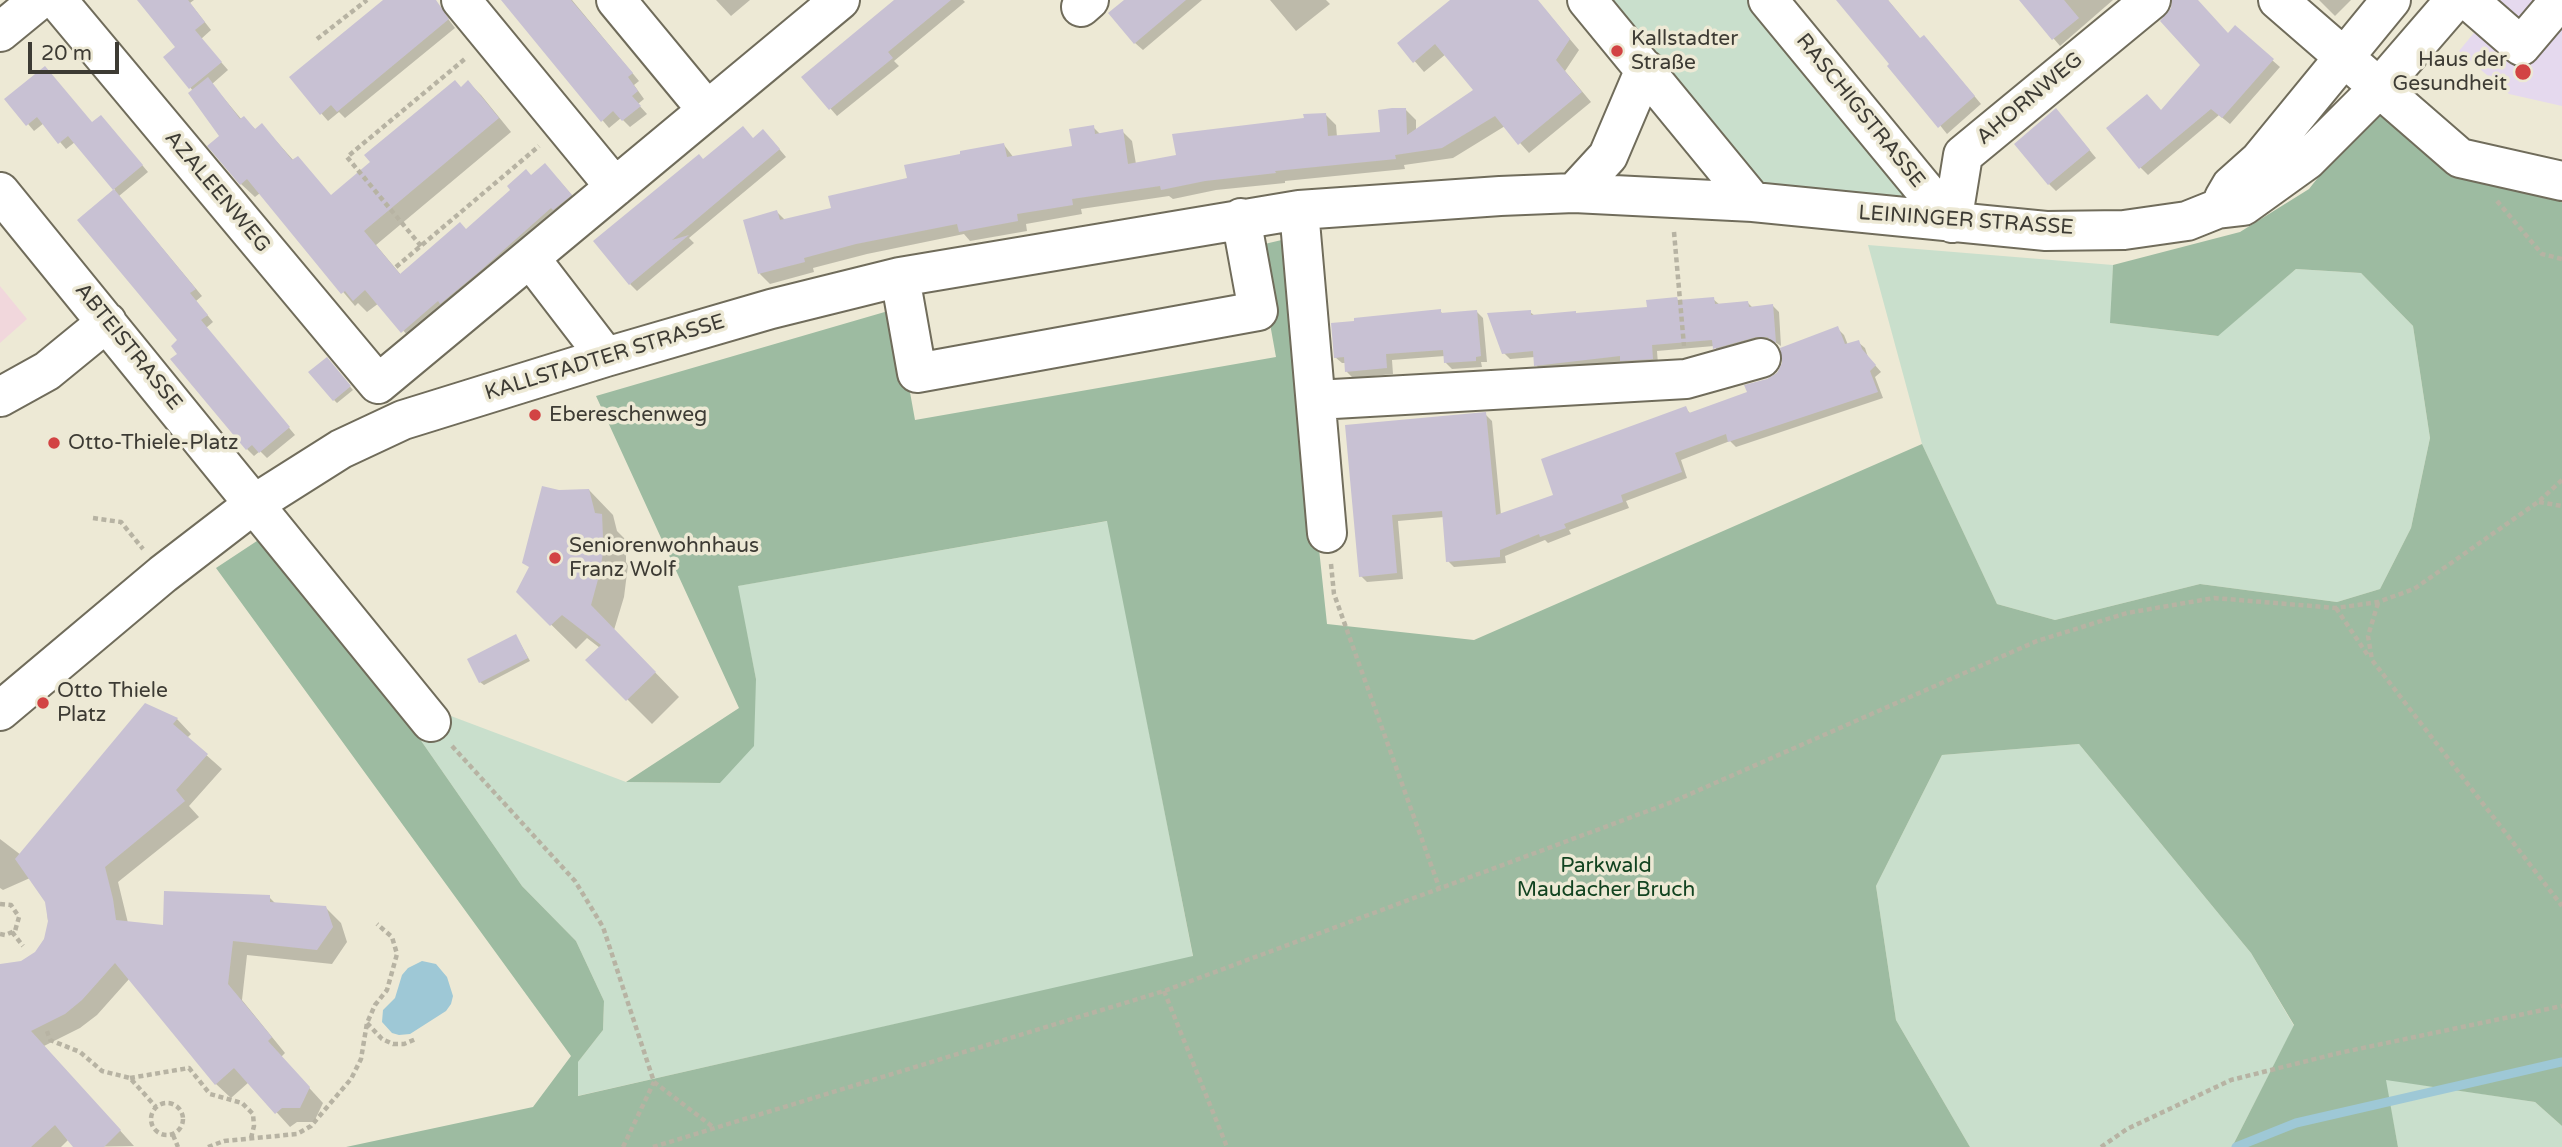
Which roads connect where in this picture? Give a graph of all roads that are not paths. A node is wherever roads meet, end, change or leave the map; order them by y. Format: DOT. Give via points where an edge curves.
graph roads {
  1 [pos="39,0"];
  2 [pos="57,0"];
  3 [pos="461,0"];
  4 [pos="616,0"];
  5 [pos="1587,0"];
  6 [pos="1769,0"];
  7 [pos="2151,0"];
  8 [pos="2277,0"];
  9 [pos="2391,0"];
  10 [pos="2455,0"];
  11 [pos="2468,0"];
  12 [pos="2560,0"];
  13 [pos="820,6"];
  14 [pos="0,32"];
  15 [pos="2343,57"];
  16 [pos="1645,69"];
  17 [pos="2379,88"];
  18 [pos="707,110"];
  19 [pos="2562,181"];
  20 [pos="615,187"];
  21 [pos="0,192"];
  22 [pos="1574,193"];
  23 [pos="1754,202"];
  24 [pos="2217,209"];
  25 [pos="1299,210"];
  26 [pos="1241,218"];
  27 [pos="1952,223"];
  28 [pos="530,258"];
  29 [pos="900,277"];
  30 [pos="107,322"];
  31 [pos="606,357"];
  32 [pos="1761,358"];
  33 [pos="0,397"];
  34 [pos="1316,400"];
  35 [pos="254,504"];
  36 [pos="1327,533"];
  37 [pos="0,710"];
  38 [pos="431,722"];
  1 -- 14 [label="street"];
  2 -- 28 [label="street, AZALEENWEG" via="377,384"];
  3 -- 20 [label="street"];
  4 -- 18 [label="street"];
  5 -- 16 [label="street"];
  6 -- 27 [label="street, RASCHIGSTRASSE"];
  7 -- 27 [label="street, AHORNWEG" via="1963,155"];
  8 -- 15 [label="street"];
  9 -- 15 [label="street"];
  10 -- 17 [label="street, LEININGER STRASSE"];
  11 -- 12 [label="street" via="2521,46"];
  13 -- 18 [label="street"];
  15 -- 17 [label="street"];
  15 -- 24 [label="street" via="2259,161 2231,186"];
  16 -- 22 [label="street" via="1608,156"];
  16 -- 23 [label="street"];
  17 -- 19 [label="street" via="2460,158"];
  17 -- 24 [label="street, LEININGER STRASSE" via="2307,160 2243,206"];
  18 -- 20 [label="street"];
  20 -- 28 [label="street"];
  21 -- 30 [label="street, ABTEISTRASSE"];
  22 -- 23 [label="street, KALLSTADTER STRASSE"];
  22 -- 25 [label="street, KALLSTADTER STRASSE"];
  23 -- 27 [label="street, LEININGER STRASSE"];
  24 -- 27 [label="street, LEININGER STRASSE" via="2187,221 2124,230 2046,231"];
  25 -- 26 [label="street, KALLSTADTER STRASSE"];
  25 -- 34 [label="street"];
  26 -- 29 [label="street, KALLSTADTER STRASSE"];
  26 -- 29 [label="street" via="1258,311 917,373"];
  28 -- 31 [label="street"];
  29 -- 31 [label="street, KALLSTADTER STRASSE"];
  30 -- 33 [label="street" via="47,371"];
  30 -- 35 [label="street, ABTEISTRASSE"];
  31 -- 35 [label="street, KALLSTADTER STRASSE" via="403,420 341,449"];
  32 -- 34 [label="street" via="1686,379"];
  34 -- 36 [label="street"];
  35 -- 37 [label="street, KALLSTADTER STRASSE" via="163,573"];
  35 -- 38 [label="street, ABTEISTRASSE"];
}
